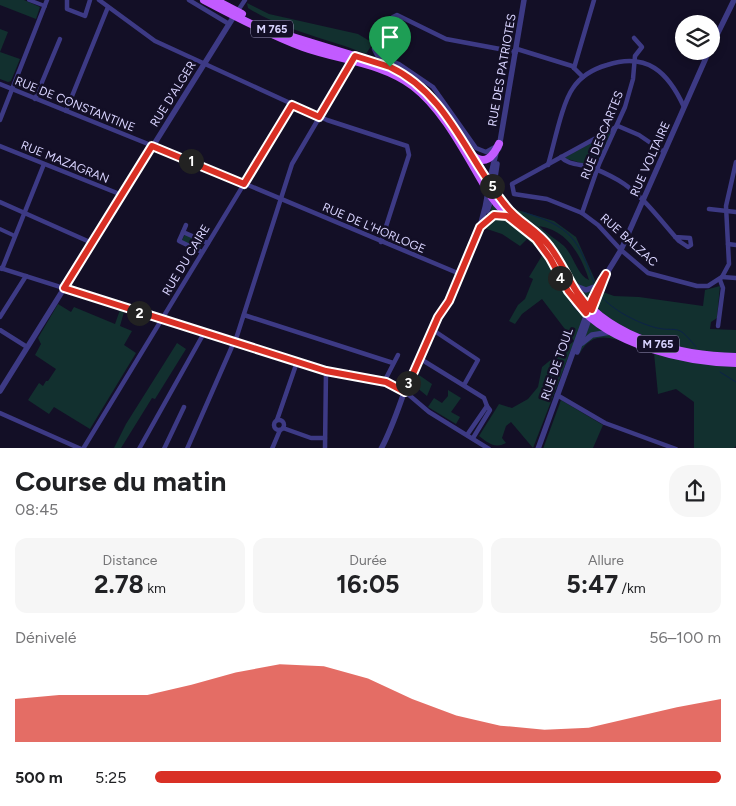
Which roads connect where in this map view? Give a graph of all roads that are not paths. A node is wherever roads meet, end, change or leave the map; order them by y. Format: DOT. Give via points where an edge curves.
graph roads {
  1 [pos="29,0"];
  2 [pos="47,0"];
  3 [pos="67,0"];
  4 [pos="90,0"];
  5 [pos="99,0"];
  6 [pos="189,0"];
  7 [pos="204,0"];
  8 [pos="215,0"];
  9 [pos="244,0"];
  10 [pos="524,0"];
  11 [pos="594,0"];
  12 [pos="734,0"];
  13 [pos="44,6"];
  14 [pos="108,7"];
  15 [pos="733,10"];
  16 [pos="236,14"];
  17 [pos="230,24"];
  18 [pos="720,32"];
  19 [pos="634,38"];
  20 [pos="60,39"];
  21 [pos="516,50"];
  22 [pos="354,59"];
  23 [pos="634,60"];
  24 [pos="705,60"];
  25 [pos="205,62"];
  26 [pos="574,68"];
  27 [pos="582,77"];
  28 [pos="0,84"];
  29 [pos="12,90"];
  30 [pos="35,99"];
  31 [pos="292,105"];
  32 [pos="2,107"];
  33 [pos="684,107"];
  34 [pos="66,111"];
  35 [pos="319,117"];
  36 [pos="0,120"];
  37 [pos="618,126"];
  38 [pos="472,143"];
  39 [pos="499,144"];
  40 [pos="0,146"];
  41 [pos="152,146"];
  42 [pos="664,152"];
  43 [pos="472,155"];
  44 [pos="561,157"];
  45 [pos="736,162"];
  46 [pos="44,164"];
  47 [pos="548,164"];
  48 [pos="597,170"];
  49 [pos="244,184"];
  50 [pos="491,190"];
  51 [pos="122,196"];
  52 [pos="280,200"];
  53 [pos="642,201"];
  54 [pos="0,202"];
  55 [pos="709,209"];
  56 [pos="726,211"];
  57 [pos="736,212"];
  58 [pos="24,213"];
  59 [pos="582,213"];
  60 [pos="507,216"];
  61 [pos="186,224"];
  62 [pos="480,227"];
  63 [pos="0,229"];
  64 [pos="183,232"];
  65 [pos="15,236"];
  66 [pos="475,236"];
  67 [pos="676,237"];
  68 [pos="179,242"];
  69 [pos="381,242"];
  70 [pos="92,243"];
  71 [pos="208,243"];
  72 [pos="728,244"];
  73 [pos="736,245"];
  74 [pos="176,248"];
  75 [pos="621,250"];
  76 [pos="202,252"];
  77 [pos="1,268"];
  78 [pos="460,274"];
  79 [pos="606,274"];
  80 [pos="26,276"];
  81 [pos="736,278"];
  82 [pos="721,279"];
  83 [pos="568,280"];
  84 [pos="598,284"];
  85 [pos="64,288"];
  86 [pos="589,312"];
  87 [pos="244,315"];
  88 [pos="0,317"];
  89 [pos="161,320"];
  90 [pos="718,326"];
  91 [pos="0,330"];
  92 [pos="433,330"];
  93 [pos="204,333"];
  94 [pos="620,335"];
  95 [pos="234,342"];
  96 [pos="27,347"];
  97 [pos="577,351"];
  98 [pos="398,355"];
  99 [pos="736,357"];
  100 [pos="419,358"];
  101 [pos="297,362"];
  102 [pos="393,363"];
  103 [pos="736,363"];
  104 [pos="326,371"];
  105 [pos="384,382"];
  106 [pos="464,385"];
  107 [pos="0,391"];
  108 [pos="405,392"];
  109 [pos="559,396"];
  110 [pos="487,406"];
  111 [pos="184,407"];
  112 [pos="0,413"];
  113 [pos="277,420"];
  114 [pos="282,429"];
  115 [pos="467,435"];
  116 [pos="325,438"];
  117 [pos="473,438"];
  118 [pos="82,448"];
  119 [pos="139,448"];
  120 [pos="164,448"];
  121 [pos="187,448"];
  122 [pos="272,448"];
  123 [pos="325,448"];
  124 [pos="381,448"];
  125 [pos="489,448"];
  126 [pos="538,448"];
  127 [pos="676,448"];
  1 -- 13 [label="street"];
  2 -- 13 [label="street"];
  3 -- 4 [label="street" via="67,9 85,16"];
  5 -- 14 [label="street"];
  6 -- 17 [label="street"];
  7 -- 16 [label="main road, M 765"];
  8 -- 16 [label="main road, M 765"];
  9 -- 16 [label="street"];
  10 -- 21 [label="street, RUE DES PATRIOTES"];
  11 -- 26 [label="street"];
  12 -- 15 [label="street"];
  13 -- 29 [label="street"];
  14 -- 25 [label="street" via="151,39"];
  14 -- 34 [label="street"];
  15 -- 18 [label="street"];
  16 -- 17 [label="street, RUE D'ALGER"];
  16 -- 22 [label="main road, M 765" via="305,45"];
  17 -- 25 [label="street, RUE D'ALGER"];
  19 -- 23 [label="street, RUE DESCARTES" via="642,46"];
  20 -- 30 [label="street"];
  21 -- 26 [label="street"];
  21 -- 38 [label="street" via="446,39 397,15 374,49 377,55 399,64 433,87"];
  21 -- 39 [label="street, RUE DES PATRIOTES"];
  22 -- 35 [label="street"];
  22 -- 43 [label="main road, M 765" via="390,67 418,84 439,106"];
  22 -- 50 [label="main road, M 765" via="394,75 422,94"];
  23 -- 27 [label="street" via="601,66"];
  23 -- 33 [label="street" via="662,73 675,88"];
  23 -- 37 [label="street, RUE DESCARTES" via="630,94"];
  24 -- 33 [label="street, RUE VOLTAIRE"];
  25 -- 31 [label="street"];
  25 -- 41 [label="street, RUE D'ALGER"];
  26 -- 27 [label="street"];
  27 -- 47 [label="street" via="570,92"];
  28 -- 29 [label="street, RUE DE CONSTANTINE"];
  29 -- 30 [label="street, RUE DE CONSTANTINE"];
  29 -- 32 [label="street"];
  30 -- 34 [label="street, RUE DE CONSTANTINE"];
  31 -- 35 [label="street"];
  31 -- 49 [label="street, RUE DU CAIRE"];
  32 -- 36 [label="street"];
  33 -- 42 [label="street, RUE VOLTAIRE"];
  34 -- 41 [label="street, RUE DE CONSTANTINE"];
  35 -- 52 [label="street" via="292,162"];
  35 -- 69 [label="street" via="408,148 409,155"];
  37 -- 42 [label="street" via="639,134"];
  37 -- 44 [label="street"];
  37 -- 48 [label="street, RUE DESCARTES"];
  38 -- 39 [label="street" via="484,152"];
  38 -- 43 [label="street"];
  39 -- 43 [label="main road" via="494,155 486,160"];
  39 -- 50 [label="street, RUE DES PATRIOTES"];
  40 -- 46 [label="street, RUE MAZAGRAN"];
  41 -- 49 [label="street, RUE DE CONSTANTINE"];
  41 -- 51 [label="street, RUE D'ALGER"];
  42 -- 53 [label="street, RUE VOLTAIRE"];
  43 -- 50 [label="main road, M 765"];
  44 -- 47 [label="street"];
  44 -- 48 [label="street" via="566,162"];
  45 -- 56 [label="street"];
  46 -- 51 [label="street, RUE MAZAGRAN"];
  46 -- 58 [label="street"];
  47 -- 59 [label="street, RUE BALZAC" via="512,184 514,194 547,198"];
  48 -- 53 [label="street" via="623,183"];
  48 -- 59 [label="street, RUE DESCARTES"];
  49 -- 52 [label="street, RUE DE CONSTANTINE"];
  49 -- 71 [label="street, RUE DU CAIRE"];
  50 -- 60 [label="main road, M 765"];
  50 -- 62 [label="street, RUE DES PATRIOTES"];
  50 -- 66 [label="street, RUE DES PATRIOTES"];
  50 -- 83 [label="main road, M 765" via="548,245"];
  51 -- 70 [label="street, RUE D'ALGER"];
  52 -- 69 [label="street, RUE DE L'HORLOGE"];
  52 -- 87 [label="street"];
  53 -- 67 [label="street"];
  53 -- 75 [label="street, RUE VOLTAIRE"];
  54 -- 58 [label="street"];
  55 -- 56 [label="street"];
  56 -- 57 [label="street"];
  56 -- 72 [label="street"];
  58 -- 65 [label="street"];
  58 -- 70 [label="street"];
  59 -- 75 [label="street, RUE BALZAC" via="604,230"];
  60 -- 62 [label="main road" via="494,215"];
  60 -- 86 [label="main road, M 765" via="543,247 568,291"];
  61 -- 64 [label="street"];
  62 -- 66 [label="street, RUE DES PATRIOTES"];
  63 -- 65 [label="street"];
  64 -- 68 [label="street"];
  64 -- 71 [label="street"];
  65 -- 77 [label="street"];
  66 -- 78 [label="street, RUE DES PATRIOTES"];
  68 -- 74 [label="street"];
  68 -- 76 [label="street"];
  69 -- 78 [label="street, RUE DE L'HORLOGE"];
  70 -- 85 [label="street, RUE D'ALGER"];
  71 -- 76 [label="street, RUE DU CAIRE"];
  72 -- 73 [label="street"];
  72 -- 82 [label="street" via="729,264"];
  75 -- 79 [label="street, RUE VOLTAIRE"];
  75 -- 82 [label="street, RUE BALZAC" via="650,274 701,287"];
  76 -- 89 [label="street, RUE DU CAIRE"];
  77 -- 80 [label="street"];
  78 -- 92 [label="street, RUE DES PATRIOTES"];
  79 -- 84 [label="street, RUE VOLTAIRE"];
  79 -- 86 [label="street, RUE VOLTAIRE"];
  80 -- 85 [label="street"];
  80 -- 88 [label="street"];
  81 -- 82 [label="street, RUE BALZAC"];
  82 -- 90 [label="street" via="723,288"];
  83 -- 84 [label="street" via="586,290"];
  83 -- 86 [label="main road, M 765"];
  84 -- 86 [label="street, RUE VOLTAIRE"];
  85 -- 89 [label="street"];
  85 -- 96 [label="street, RUE D'ALGER"];
  86 -- 94 [label="main road, M 765"];
  86 -- 97 [label="street, RUE DE TOUL"];
  86 -- 99 [label="main road, M 765" via="650,342 690,352"];
  86 -- 109 [label="street, RUE DE TOUL"];
  87 -- 95 [label="street"];
  87 -- 102 [label="street"];
  89 -- 93 [label="street"];
  89 -- 118 [label="street, RUE DU CAIRE"];
  91 -- 96 [label="street"];
  92 -- 100 [label="street, RUE DES PATRIOTES"];
  92 -- 106 [label="street" via="478,360"];
  93 -- 95 [label="street"];
  93 -- 119 [label="street"];
  94 -- 97 [label="street, RUE DE TOUL" via="592,334"];
  94 -- 103 [label="main road, M 765" via="671,354"];
  95 -- 101 [label="street"];
  95 -- 121 [label="street"];
  96 -- 107 [label="street, RUE D'ALGER"];
  97 -- 109 [label="street, RUE DE TOUL"];
  98 -- 102 [label="street"];
  100 -- 106 [label="street"];
  100 -- 108 [label="street, RUE DES PATRIOTES"];
  101 -- 104 [label="street"];
  101 -- 113 [label="street"];
  102 -- 105 [label="street"];
  104 -- 105 [label="street"];
  104 -- 116 [label="street"];
  105 -- 108 [label="street"];
  106 -- 110 [label="street" via="484,398"];
  108 -- 115 [label="street"];
  108 -- 124 [label="street, RUE DES PATRIOTES"];
  109 -- 126 [label="street, RUE DE TOUL"];
  109 -- 127 [label="street" via="605,423"];
  110 -- 115 [label="street"];
  110 -- 117 [label="street" via="490,410"];
  111 -- 120 [label="street"];
  112 -- 118 [label="street"];
  113 -- 114 [label="street" via="282,422"];
  113 -- 114 [label="street" via="274,427"];
  114 -- 116 [label="street" via="311,438"];
  114 -- 122 [label="street"];
  115 -- 117 [label="street"];
  116 -- 123 [label="street"];
  117 -- 125 [label="street"];
}
